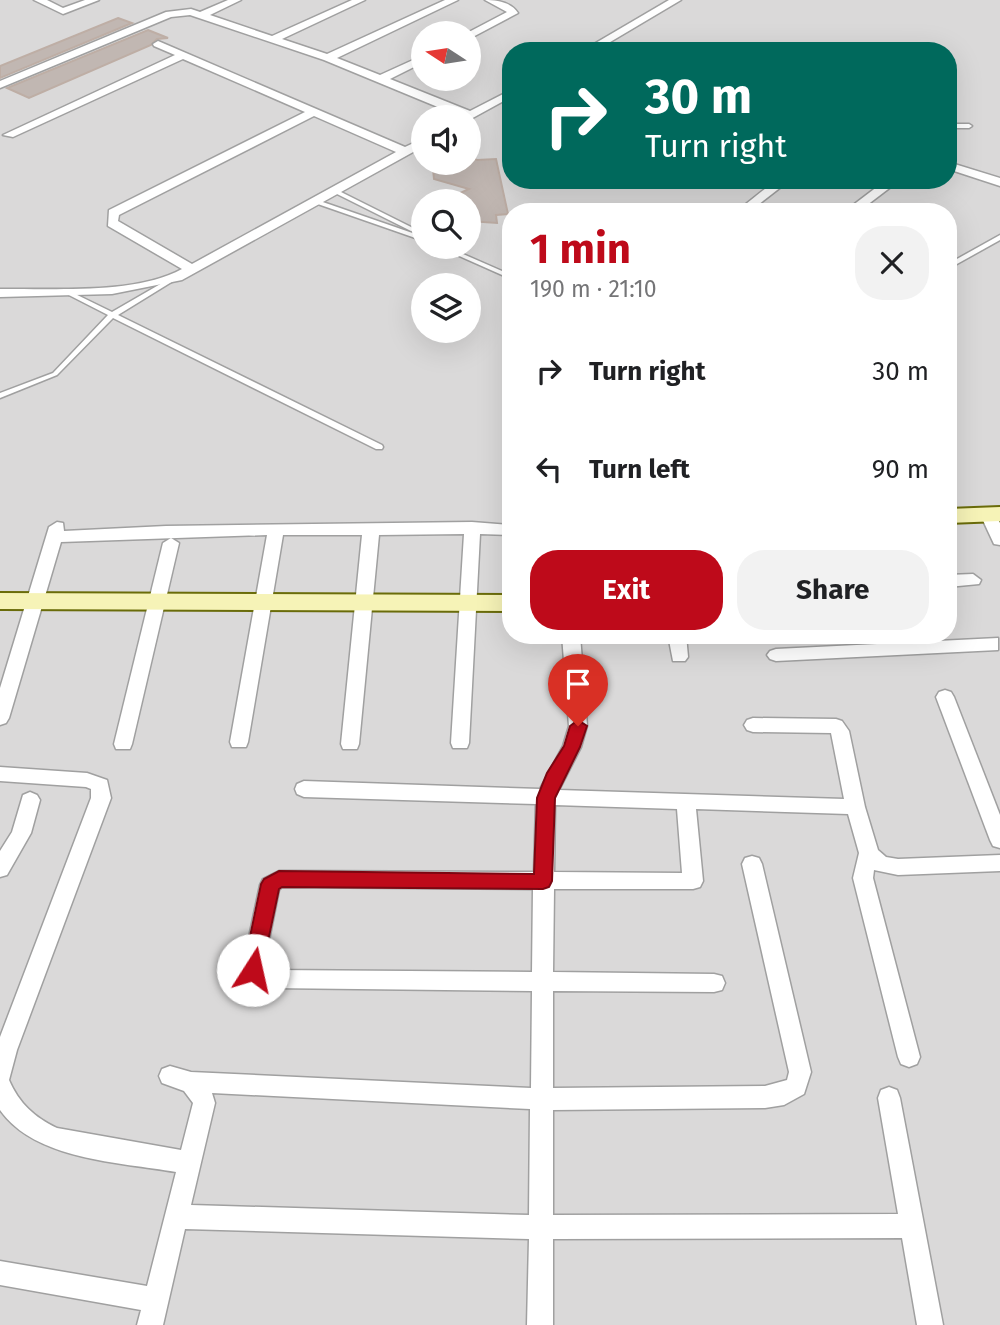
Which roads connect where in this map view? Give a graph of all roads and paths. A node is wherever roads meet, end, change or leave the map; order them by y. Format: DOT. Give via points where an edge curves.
graph roads {
  1 [pos="38,0"];
  2 [pos="94,0"];
  3 [pos="236,0"];
  4 [pos="360,0"];
  5 [pos="453,0"];
  6 [pos="490,0"];
  7 [pos="677,0"];
  8 [pos="204,14"];
  9 [pos="481,30"];
  10 [pos="274,39"];
  11 [pos="603,42"];
  12 [pos="158,44"];
  13 [pos="181,56"];
  14 [pos="328,58"];
  15 [pos="411,64"];
  16 [pos="381,79"];
  17 [pos="0,85"];
  18 [pos="502,98"];
  19 [pos="443,105"];
  20 [pos="481,109"];
  21 [pos="314,112"];
  22 [pos="957,126"];
  23 [pos="969,126"];
  24 [pos="9,135"];
  25 [pos="411,148"];
  26 [pos="404,152"];
  27 [pos="957,168"];
  28 [pos="1000,181"];
  29 [pos="772,189"];
  30 [pos="881,189"];
  31 [pos="333,190"];
  32 [pos="314,201"];
  33 [pos="753,203"];
  34 [pos="862,203"];
  35 [pos="411,231"];
  36 [pos="411,234"];
  37 [pos="1000,237"];
  38 [pos="469,259"];
  39 [pos="957,262"];
  40 [pos="192,269"];
  41 [pos="499,272"];
  42 [pos="502,272"];
  43 [pos="502,273"];
  44 [pos="177,277"];
  45 [pos="65,292"];
  46 [pos="0,293"];
  47 [pos="112,315"];
  48 [pos="0,396"];
  49 [pos="379,447"];
  50 [pos="994,514"];
  51 [pos="957,516"];
  52 [pos="472,527"];
  53 [pos="502,529"];
  54 [pos="371,530"];
  55 [pos="275,536"];
  56 [pos="1000,540"];
  57 [pos="171,543"];
  58 [pos="957,580"];
  59 [pos="973,580"];
  60 [pos="0,601"];
  61 [pos="36,601"];
  62 [pos="157,602"];
  63 [pos="263,602"];
  64 [pos="364,602"];
  65 [pos="468,602"];
  66 [pos="502,603"];
  67 [pos="957,643"];
  68 [pos="572,644"];
  69 [pos="678,644"];
  70 [pos="883,644"];
  71 [pos="998,644"];
  72 [pos="776,655"];
  73 [pos="679,657"];
  74 [pos="945,697"];
  75 [pos="0,718"];
  76 [pos="753,725"];
  77 [pos="239,742"];
  78 [pos="122,744"];
  79 [pos="350,744"];
  80 [pos="460,744"];
  81 [pos="0,774"];
  82 [pos="304,789"];
  83 [pos="546,798"];
  84 [pos="30,800"];
  85 [pos="686,802"];
  86 [pos="856,807"];
  87 [pos="1000,840"];
  88 [pos="869,855"];
  89 [pos="1000,863"];
  90 [pos="752,864"];
  91 [pos="0,869"];
  92 [pos="543,881"];
  93 [pos="542,980"];
  94 [pos="714,983"];
  95 [pos="909,1057"];
  96 [pos="0,1076"];
  97 [pos="0,1084"];
  98 [pos="889,1098"];
  99 [pos="543,1099"];
  100 [pos="190,1163"];
  101 [pos="177,1217"];
  102 [pos="912,1226"];
  103 [pos="541,1227"];
  104 [pos="0,1273"];
  105 [pos="156,1300"];
  106 [pos="150,1325"];
  107 [pos="540,1325"];
  108 [pos="930,1325"];
  1 -- 2 [label="street" via="63,11"];
  3 -- 8 [label="street"];
  4 -- 10 [label="street"];
  5 -- 14 [label="street"];
  6 -- 9 [label="street" via="513,13"];
  7 -- 11 [label="street"];
  8 -- 10 [label="street"];
  8 -- 17 [label="street" via="169,14"];
  10 -- 14 [label="street"];
  12 -- 13 [label="street"];
  13 -- 21 [label="street"];
  13 -- 24 [label="street"];
  14 -- 16 [label="street"];
  15 -- 16 [label="street"];
  16 -- 19 [label="street"];
  18 -- 20 [label="street"];
  21 -- 26 [label="street"];
  21 -- 40 [label="street" via="113,213 112,223"];
  22 -- 23 [label="lane"];
  25 -- 26 [label="street"];
  26 -- 31 [label="street"];
  27 -- 28 [label="street"];
  29 -- 33 [label="street"];
  30 -- 34 [label="street"];
  31 -- 32 [label="street"];
  31 -- 35 [label="lane"];
  32 -- 36 [label="lane"];
  32 -- 40 [label="street"];
  37 -- 39 [label="lane"];
  38 -- 41 [label="lane"];
  40 -- 44 [label="street"];
  41 -- 42 [label="lane"];
  41 -- 43 [label="lane"];
  44 -- 45 [label="street" via="148,286"];
  44 -- 47 [label="lane"];
  45 -- 46 [label="street"];
  45 -- 47 [label="lane"];
  47 -- 48 [label="lane" via="55,374"];
  47 -- 49 [label="lane"];
  50 -- 51 [label="main road"];
  50 -- 56 [label="street"];
  52 -- 53 [label="street"];
  52 -- 54 [label="street"];
  52 -- 65 [label="street"];
  54 -- 61 [label="street" via="56,531"];
  54 -- 64 [label="street"];
  55 -- 63 [label="street"];
  57 -- 62 [label="street"];
  58 -- 59 [label="street"];
  60 -- 61 [label="main road"];
  61 -- 62 [label="main road"];
  61 -- 75 [label="street"];
  62 -- 63 [label="main road"];
  62 -- 78 [label="street"];
  63 -- 64 [label="main road"];
  63 -- 77 [label="street"];
  64 -- 65 [label="main road"];
  64 -- 79 [label="street"];
  65 -- 66 [label="main road"];
  65 -- 80 [label="street"];
  67 -- 71 [label="street"];
  68 -- 83 [label="street" via="578,726"];
  69 -- 73 [label="street"];
  70 -- 72 [label="street"];
  74 -- 87 [label="street"];
  76 -- 86 [label="street" via="836,726"];
  81 -- 96 [label="street" via="87,780 100,785 101,797"];
  82 -- 83 [label="street"];
  83 -- 85 [label="street"];
  83 -- 92 [label="street"];
  84 -- 91 [label="street" via="21,832"];
  85 -- 86 [label="street"];
  85 -- 92 [label="street" via="693,881"];
  86 -- 88 [label="street"];
  88 -- 89 [label="street" via="883,866 898,867"];
  88 -- 95 [label="street" via="863,878"];
  90 -- 99 [label="street" via="800,1072 796,1087 765,1097"];
  92 -- 93 [label="street"];
  92 -- 93 [label="street" via="279,879 270,884 253,970 270,979"];
  93 -- 94 [label="street"];
  93 -- 99 [label="street"];
  97 -- 100 [label="street" via="4,1099 38,1132"];
  98 -- 102 [label="street"];
  99 -- 100 [label="street" via="181,1079 201,1091 204,1103"];
  99 -- 103 [label="street"];
  100 -- 101 [label="street"];
  101 -- 103 [label="street"];
  101 -- 105 [label="street"];
  102 -- 103 [label="street"];
  102 -- 108 [label="street"];
  103 -- 107 [label="street"];
  104 -- 105 [label="street"];
  105 -- 106 [label="street"];
}
